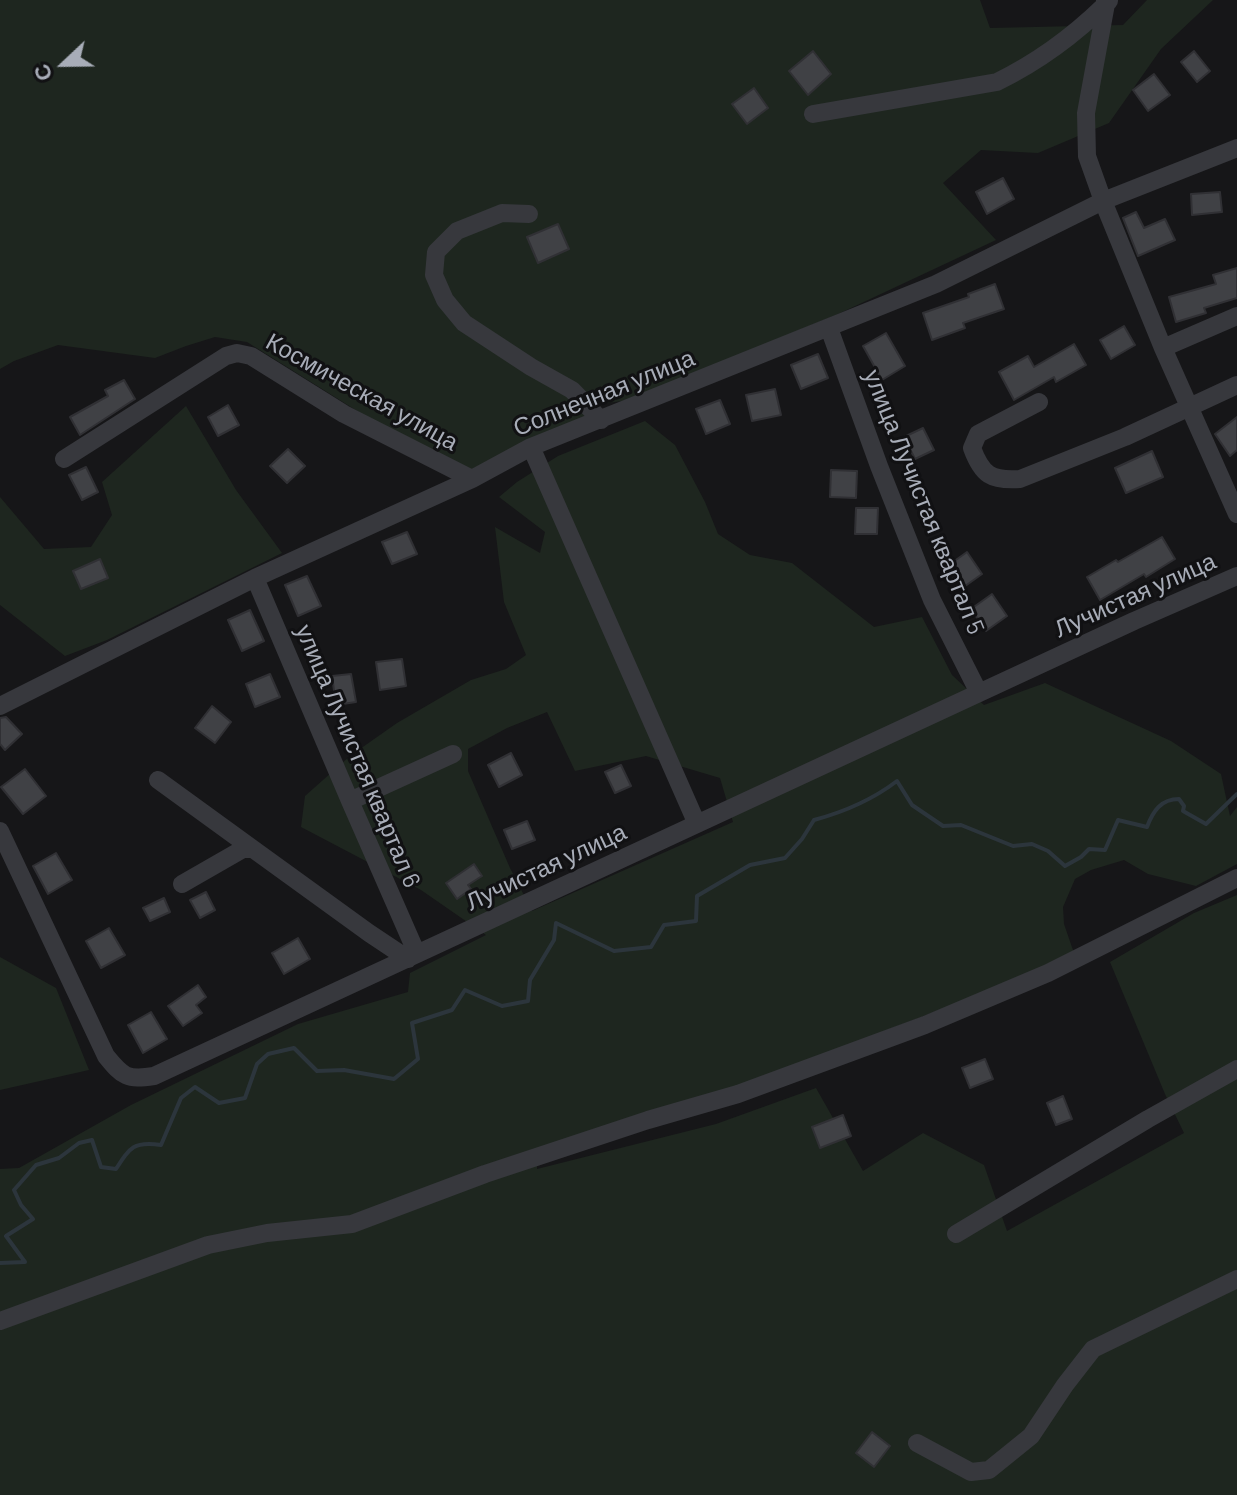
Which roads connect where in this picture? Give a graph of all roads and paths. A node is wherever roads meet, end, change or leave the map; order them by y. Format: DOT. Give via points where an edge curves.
graph roads {
  1 [pos="1107,1"];
  2 [pos="813,114"];
  3 [pos="1237,148"];
  4 [pos="1103,201"];
  5 [pos="529,214"];
  6 [pos="1237,316"];
  7 [pos="829,328"];
  8 [pos="1163,348"];
  9 [pos="1237,385"];
  10 [pos="1039,402"];
  11 [pos="1189,406"];
  12 [pos="601,420"];
  13 [pos="531,447"];
  14 [pos="64,459"];
  15 [pos="472,479"];
  16 [pos="1237,514"];
  17 [pos="1237,576"];
  18 [pos="255,578"];
  19 [pos="979,693"];
  20 [pos="0,706"];
  21 [pos="453,754"];
  22 [pos="158,780"];
  23 [pos="350,801"];
  24 [pos="697,824"];
  25 [pos="0,831"];
  26 [pos="253,849"];
  27 [pos="1237,878"];
  28 [pos="182,884"];
  29 [pos="413,956"];
  30 [pos="1237,1069"];
  31 [pos="956,1234"];
  32 [pos="1237,1279"];
  33 [pos="0,1321"];
  34 [pos="917,1443"];
  1 -- 2 [label="street" via="1051,51 997,82"];
  1 -- 4 [label="street" via="1086,113 1087,156"];
  3 -- 4 [label="street, Солнечная улица"];
  4 -- 7 [label="street, Солнечная улица" via="936,284"];
  4 -- 8 [label="street"];
  5 -- 12 [label="street" via="502,213 457,231 436,252 434,275 464,323 572,390"];
  6 -- 8 [label="street"];
  7 -- 12 [label="street, Солнечная улица"];
  7 -- 19 [label="street, улица Лучистая квартал 5" via="932,600"];
  8 -- 11 [label="street"];
  9 -- 11 [label="street"];
  10 -- 11 [label="street" via="978,434 972,448 989,477 1020,479"];
  11 -- 16 [label="street"];
  12 -- 13 [label="street, Солнечная улица"];
  13 -- 15 [label="street, Солнечная улица"];
  13 -- 24 [label="street"];
  14 -- 15 [label="street, Космическая улица" via="237,353"];
  15 -- 18 [label="street, Солнечная улица"];
  17 -- 19 [label="street, Лучистая улица"];
  18 -- 20 [label="street, Солнечная улица"];
  18 -- 23 [label="street, улица Лучистая квартал 6"];
  19 -- 24 [label="street, Лучистая улица"];
  21 -- 23 [label="street"];
  22 -- 26 [label="street"];
  23 -- 29 [label="street, улица Лучистая квартал 6"];
  24 -- 29 [label="street, Лучистая улица"];
  25 -- 29 [label="street, Лучистая улица" via="106,1056 120,1074 137,1079 173,1069"];
  26 -- 28 [label="street" via="243,849"];
  26 -- 29 [label="street" via="369,933"];
  27 -- 33 [label="street" via="1048,973 738,1094 485,1174 352,1224 208,1245"];
  30 -- 31 [label="street"];
  32 -- 34 [label="street" via="1093,1349 1031,1436 989,1470 971,1472"];
}
